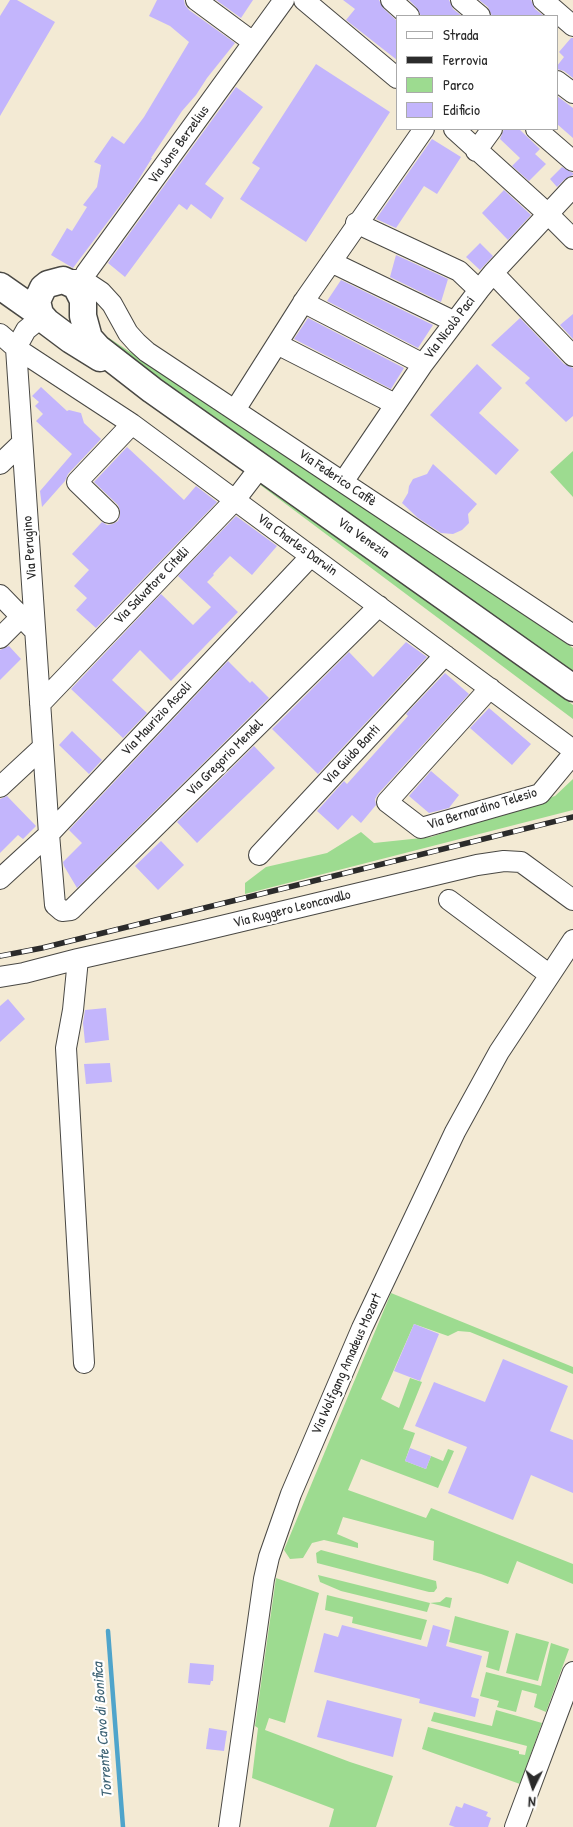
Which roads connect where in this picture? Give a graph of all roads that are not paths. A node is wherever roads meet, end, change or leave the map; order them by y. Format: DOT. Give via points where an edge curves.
graph roads {
  1 [pos="196,0"];
  2 [pos="284,0"];
  3 [pos="304,0"];
  4 [pos="391,0"];
  5 [pos="461,0"];
  6 [pos="543,0"];
  7 [pos="408,15"];
  8 [pos="479,15"];
  9 [pos="567,23"];
  10 [pos="254,42"];
  11 [pos="396,77"];
  12 [pos="558,82"];
  13 [pos="573,93"];
  14 [pos="423,130"];
  15 [pos="455,130"];
  16 [pos="491,130"];
  17 [pos="537,130"];
  18 [pos="476,151"];
  19 [pos="573,161"];
  20 [pos="573,187"];
  21 [pos="548,214"];
  22 [pos="356,224"];
  23 [pos="573,239"];
  24 [pos="331,262"];
  25 [pos="0,269"];
  26 [pos="493,273"];
  27 [pos="0,286"];
  28 [pos="479,290"];
  29 [pos="74,297"];
  30 [pos="303,302"];
  31 [pos="114,308"];
  32 [pos="43,318"];
  33 [pos="455,322"];
  34 [pos="0,334"];
  35 [pos="277,344"];
  36 [pos="16,348"];
  37 [pos="573,356"];
  38 [pos="423,364"];
  39 [pos="152,390"];
  40 [pos="395,404"];
  41 [pos="236,410"];
  42 [pos="132,424"];
  43 [pos="22,443"];
  44 [pos="0,464"];
  45 [pos="261,466"];
  46 [pos="343,482"];
  47 [pos="235,500"];
  48 [pos="109,513"];
  49 [pos="311,556"];
  50 [pos="0,594"];
  51 [pos="379,606"];
  52 [pos="28,624"];
  53 [pos="573,635"];
  54 [pos="0,638"];
  55 [pos="446,656"];
  56 [pos="490,688"];
  57 [pos="573,688"];
  58 [pos="40,704"];
  59 [pos="43,747"];
  60 [pos="573,750"];
  61 [pos="573,754"];
  62 [pos="0,787"];
  63 [pos="49,834"];
  64 [pos="259,855"];
  65 [pos="0,879"];
  66 [pos="449,900"];
  67 [pos="573,900"];
  68 [pos="71,910"];
  69 [pos="573,940"];
  70 [pos="78,959"];
  71 [pos="550,975"];
  72 [pos="0,977"];
  73 [pos="84,1363"];
  74 [pos="573,1672"];
  75 [pos="229,1827"];
  76 [pos="515,1827"];
  1 -- 10 [label="street"];
  2 -- 10 [label="street, Via Jons Berzelius"];
  3 -- 11 [label="street"];
  4 -- 7 [label="street"];
  5 -- 8 [label="street"];
  6 -- 9 [label="street"];
  10 -- 29 [label="street, Via Jons Berzelius" via="86,273"];
  12 -- 13 [label="street"];
  14 -- 22 [label="street"];
  15 -- 18 [label="street"];
  16 -- 18 [label="street"];
  17 -- 19 [label="street"];
  18 -- 21 [label="street"];
  20 -- 21 [label="street, Via Nicolò Paci"];
  21 -- 23 [label="street"];
  21 -- 26 [label="street, Via Nicolò Paci"];
  22 -- 24 [label="street"];
  22 -- 28 [label="street" via="459,271"];
  24 -- 30 [label="street"];
  24 -- 33 [label="street"];
  25 -- 29 [label="main road"];
  26 -- 28 [label="street, Via Nicolò Paci"];
  26 -- 37 [label="street"];
  27 -- 32 [label="main road"];
  28 -- 33 [label="street, Via Nicolò Paci"];
  29 -- 31 [label="street" via="94,311"];
  29 -- 31 [label="street, Via Federico Caffè" via="101,292"];
  29 -- 32 [label="main road" via="69,324 62,326"];
  29 -- 32 [label="main road" via="39,294 38,308"];
  29 -- 39 [label="main road" via="89,338"];
  30 -- 35 [label="street"];
  30 -- 38 [label="street"];
  31 -- 41 [label="street, Via Federico Caffè" via="128,333 147,352"];
  32 -- 36 [label="street" via="26,330"];
  32 -- 39 [label="main road" via="71,340"];
  33 -- 38 [label="street, Via Nicolò Paci"];
  34 -- 36 [label="street"];
  35 -- 40 [label="street"];
  35 -- 41 [label="street"];
  36 -- 42 [label="street, Via Charles Darwin"];
  36 -- 43 [label="street, Via Perugino"];
  38 -- 40 [label="street, Via Nicolò Paci"];
  39 -- 45 [label="main road, Via Venezia"];
  40 -- 46 [label="street, Via Nicolò Paci"];
  41 -- 46 [label="street, Via Federico Caffè"];
  42 -- 47 [label="street, Via Charles Darwin"];
  42 -- 48 [label="street" via="77,482"];
  43 -- 44 [label="street"];
  43 -- 52 [label="street, Via Perugino"];
  45 -- 47 [label="street, Via Salvatore Citelli"];
  45 -- 57 [label="main road, Via Venezia"];
  46 -- 53 [label="street, Via Federico Caffè"];
  47 -- 49 [label="street, Via Charles Darwin"];
  47 -- 58 [label="street, Via Salvatore Citelli"];
  49 -- 51 [label="street, Via Charles Darwin"];
  49 -- 63 [label="street, Via Maurizio Ascoli"];
  50 -- 52 [label="street"];
  51 -- 55 [label="street, Via Charles Darwin"];
  51 -- 68 [label="street, Via Gregorio Mendel"];
  52 -- 54 [label="street"];
  52 -- 58 [label="street, Via Perugino"];
  55 -- 56 [label="street, Via Charles Darwin"];
  55 -- 64 [label="street, Via Guido Banti"];
  56 -- 60 [label="street, Via Charles Darwin"];
  56 -- 61 [label="street, Via Bernardino Telesio" via="387,802 421,828 540,794"];
  58 -- 59 [label="street, Via Perugino"];
  59 -- 62 [label="street"];
  59 -- 63 [label="street, Via Perugino"];
  63 -- 65 [label="street, Via Maurizio Ascoli"];
  63 -- 68 [label="street, Via Perugino" via="55,905 62,911"];
  66 -- 71 [label="street"];
  67 -- 70 [label="street, Via Ruggero Leoncavallo" via="521,862 504,861"];
  69 -- 71 [label="street, Via Wolfgang Amadeus Mozart"];
  70 -- 72 [label="street, Via Ruggero Leoncavallo"];
  70 -- 73 [label="street" via="66,1048"];
  71 -- 75 [label="street, Via Wolfgang Amadeus Mozart" via="499,1052 455,1132 362,1328 291,1494 268,1557"];
  74 -- 76 [label="street"];
}
